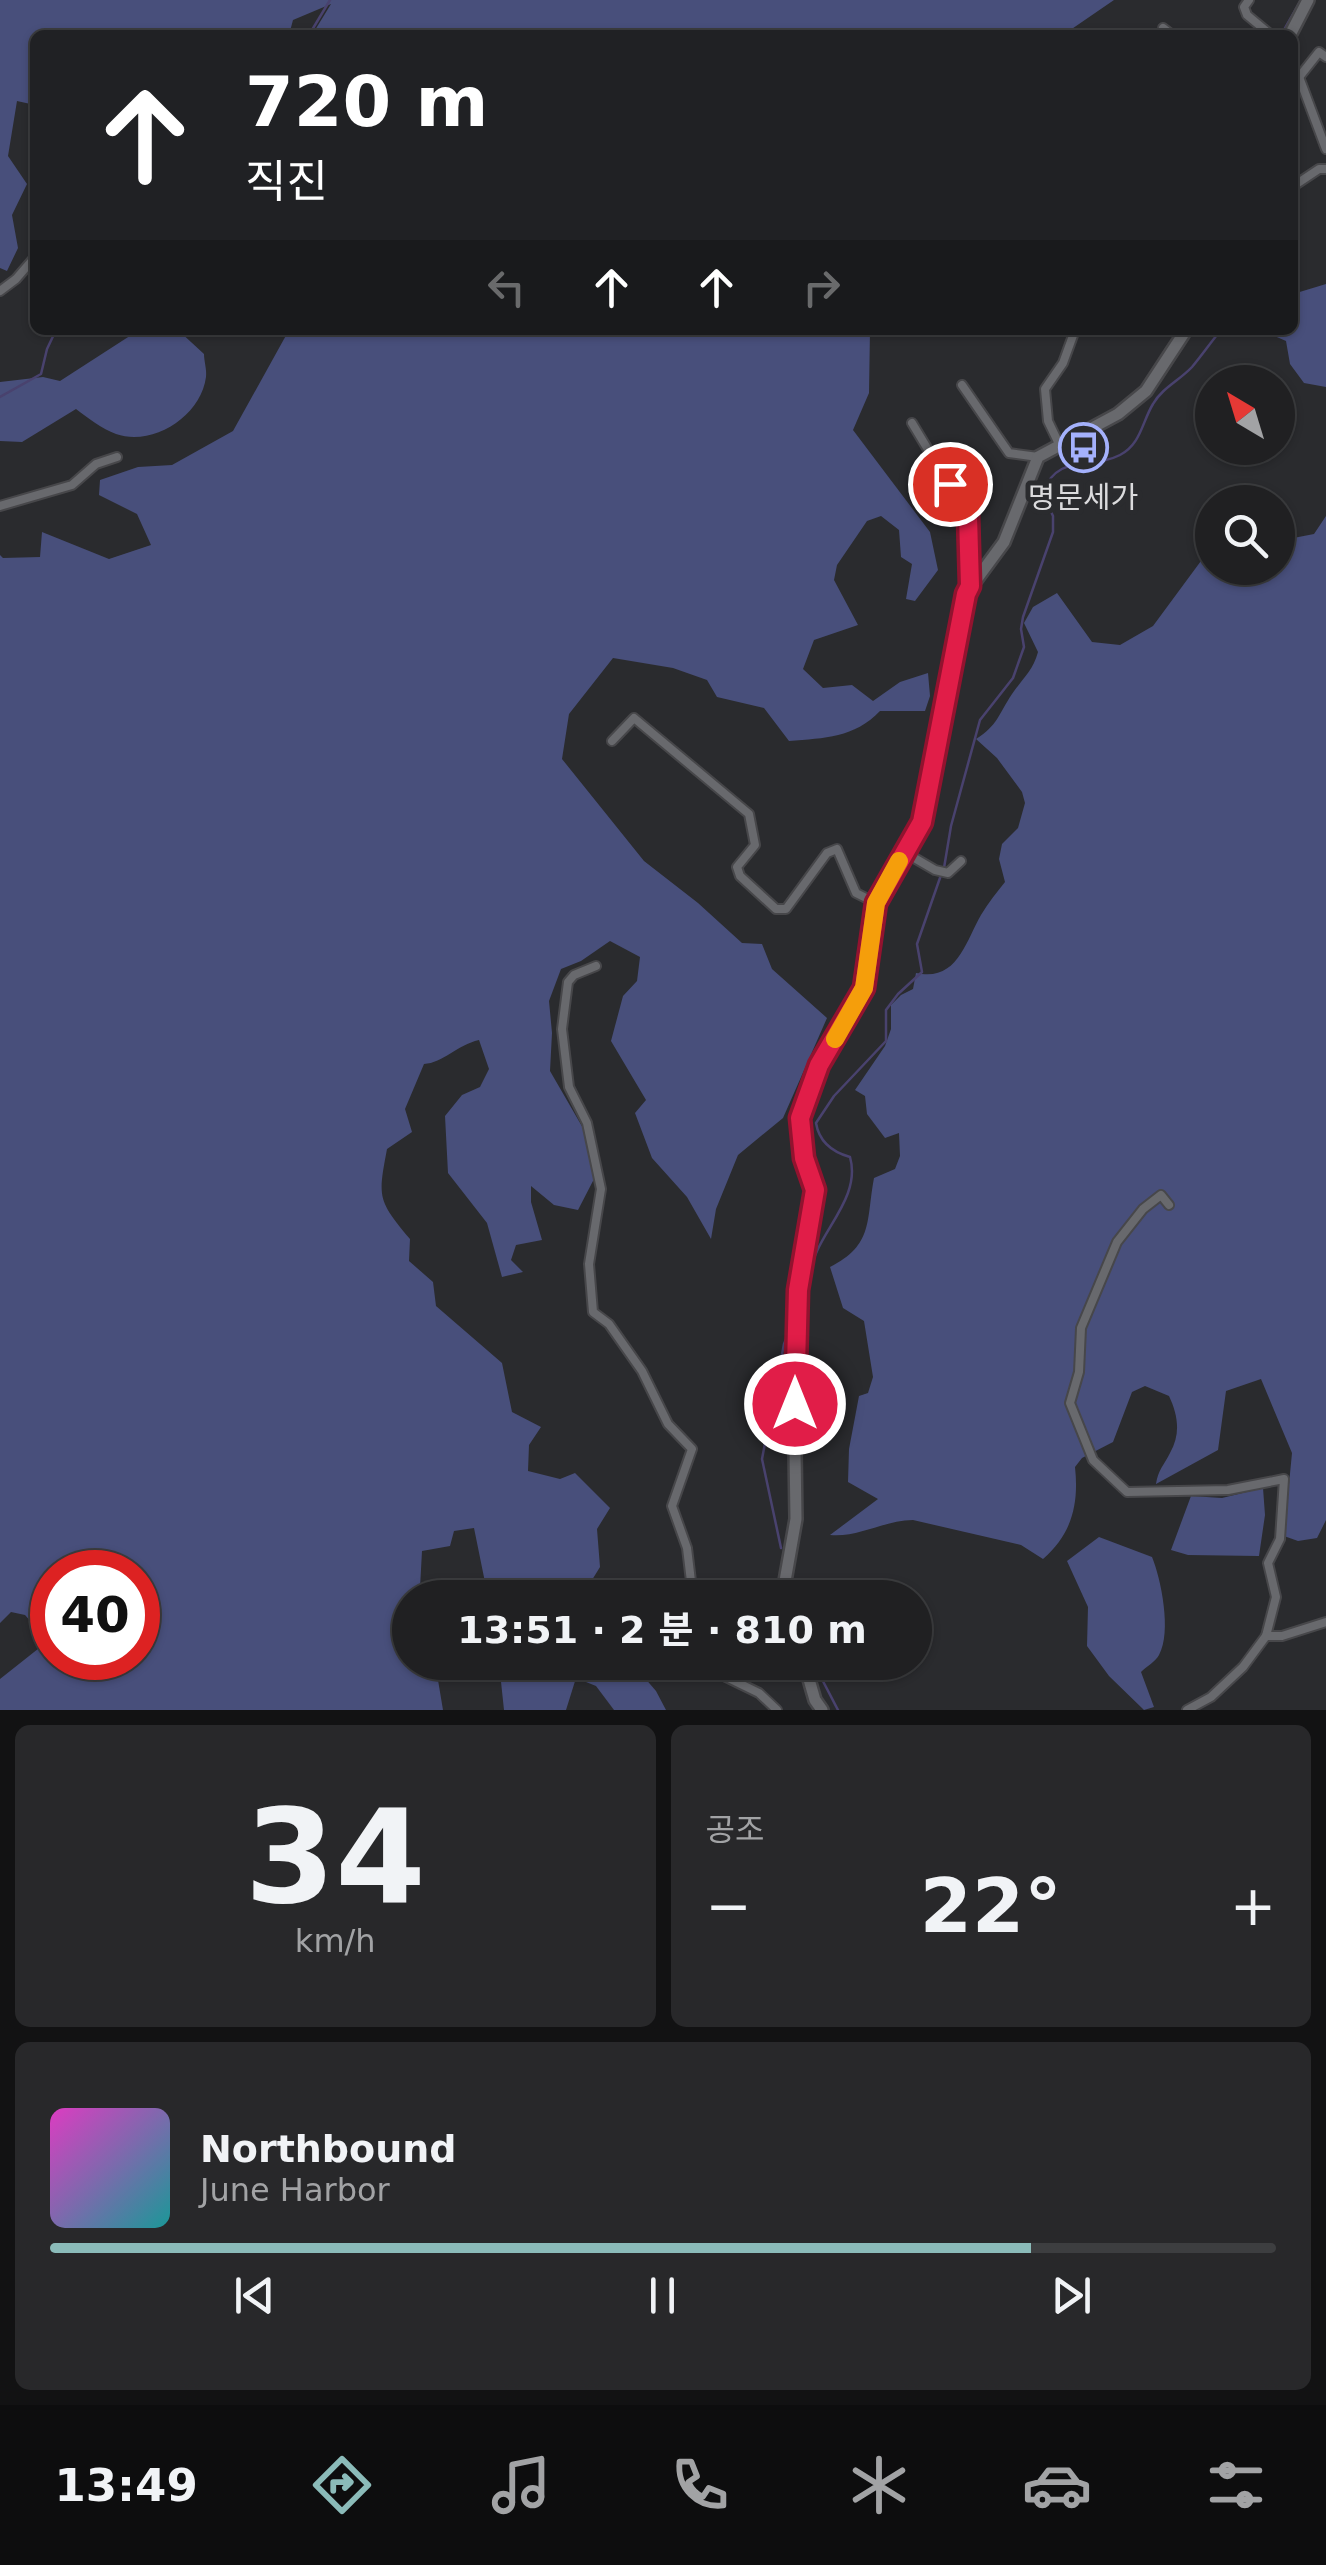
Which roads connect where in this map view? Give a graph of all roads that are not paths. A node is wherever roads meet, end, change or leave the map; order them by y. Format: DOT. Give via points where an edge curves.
graph roads {
  1 [pos="1249,0"];
  2 [pos="1308,0"];
  3 [pos="1163,28"];
  4 [pos="1166,30"];
  5 [pos="1265,30"];
  6 [pos="1293,30"];
  7 [pos="1326,57"];
  8 [pos="1299,77"];
  9 [pos="1326,149"];
  10 [pos="1326,169"];
  11 [pos="1298,183"];
  12 [pos="30,263"];
  13 [pos="0,292"];
  14 [pos="1073,335"];
  15 [pos="1183,335"];
  16 [pos="962,385"];
  17 [pos="912,422"];
  18 [pos="1060,446"];
  19 [pos="116,457"];
  20 [pos="1038,457"];
  21 [pos="0,506"];
  22 [pos="970,586"];
  23 [pos="612,741"];
  24 [pos="904,852"];
  25 [pos="961,861"];
  26 [pos="876,903"];
  27 [pos="596,966"];
  28 [pos="1170,1205"];
  29 [pos="691,1580"];
  30 [pos="784,1580"];
  31 [pos="1326,1622"];
  32 [pos="1266,1636"];
  33 [pos="732,1680"];
  34 [pos="809,1680"];
  35 [pos="777,1710"];
  36 [pos="822,1710"];
  37 [pos="1187,1710"];
  1 -- 5 [label="street" via="1246,15"];
  2 -- 6 [label="street"];
  3 -- 4 [label="street"];
  7 -- 8 [label="street" via="1318,52"];
  8 -- 9 [label="street"];
  10 -- 11 [label="street"];
  12 -- 13 [label="street"];
  14 -- 18 [label="street" via="1045,390 1048,421"];
  15 -- 18 [label="street" via="1146,391"];
  16 -- 20 [label="street" via="1008,453"];
  17 -- 22 [label="street" via="968,516"];
  18 -- 20 [label="street"];
  19 -- 21 [label="street" via="72,485"];
  20 -- 22 [label="street" via="1004,542"];
  22 -- 24 [label="street" via="922,822"];
  23 -- 26 [label="street" via="634,718 749,814 755,845 738,867 740,876 776,909 786,909 836,849 856,893"];
  24 -- 25 [label="street" via="948,872"];
  24 -- 26 [label="street"];
  26 -- 30 [label="street" via="864,988 819,1065 800,1118 815,1190 798,1290 796,1519"];
  27 -- 29 [label="street" via="568,982 562,1029 569,1087 587,1123 601,1189 589,1264 593,1312 609,1324 668,1424 692,1449 672,1506"];
  28 -- 32 [label="street" via="1161,1195 1117,1242 1081,1328 1070,1403 1093,1460 1127,1492 1228,1490 1284,1479 1280,1539 1268,1564 1276,1598"];
  31 -- 32 [label="street"];
  32 -- 37 [label="street" via="1243,1667"];
  33 -- 35 [label="street"];
  34 -- 36 [label="street"];
}
